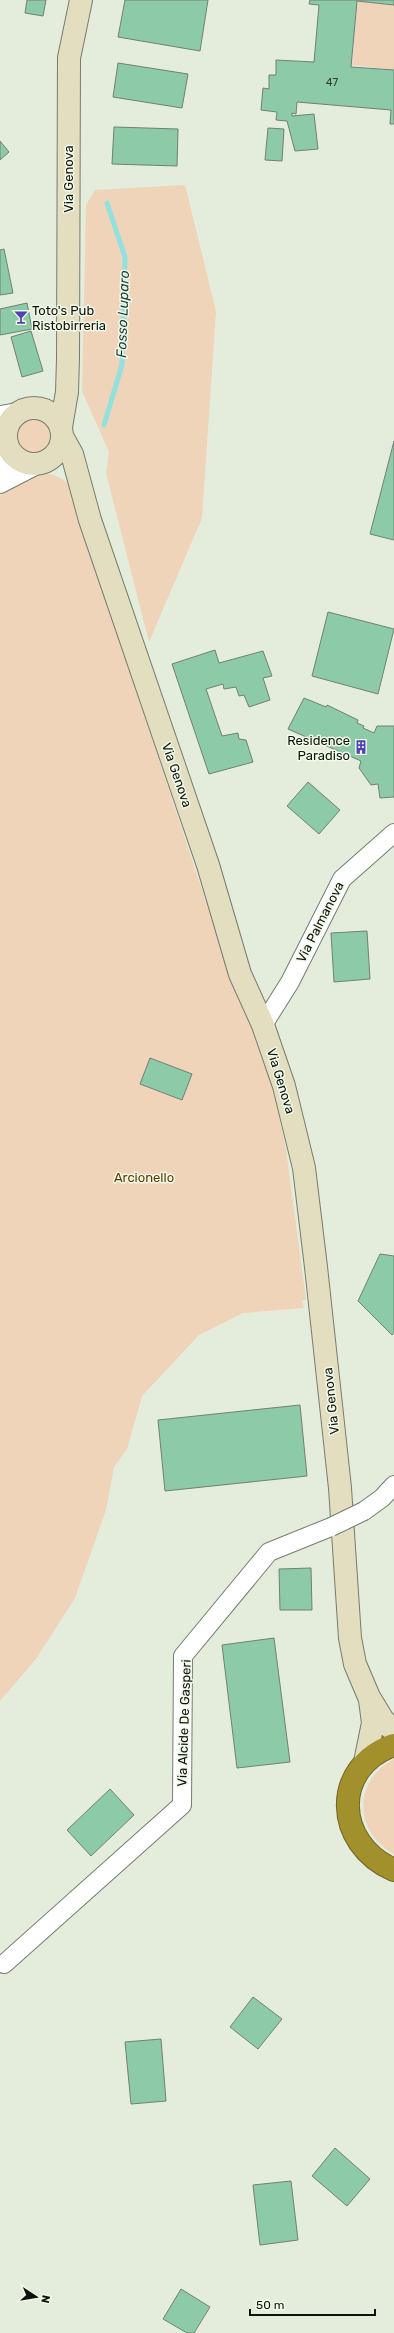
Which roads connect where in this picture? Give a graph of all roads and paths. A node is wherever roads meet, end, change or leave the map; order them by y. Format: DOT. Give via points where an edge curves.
graph roads {
  1 [pos="81,0"];
  2 [pos="68,358"];
  3 [pos="44,410"];
  4 [pos="10,414"];
  5 [pos="62,432"];
  6 [pos="5,441"];
  7 [pos="41,464"];
  8 [pos="0,479"];
  9 [pos="0,484"];
  10 [pos="82,490"];
  11 [pos="394,833"];
  12 [pos="263,1025"];
  13 [pos="394,1485"];
  14 [pos="370,1697"];
  15 [pos="394,1732"];
  16 [pos="394,1745"];
  17 [pos="366,1762"];
  18 [pos="394,1870"];
  19 [pos="4,1964"];
  1 -- 2 [label="main road, Via Genova" via="69,58"];
  2 -- 3 [label="main road, Via Genova" via="64,380"];
  2 -- 5 [label="main road, Via Genova"];
  3 -- 4 [label="main road" via="31,408"];
  3 -- 5 [label="main road" via="57,420"];
  4 -- 6 [label="main road"];
  5 -- 7 [label="main road" via="58,452"];
  5 -- 10 [label="main road, Via Genova" via="72,454"];
  6 -- 7 [label="main road" via="17,459"];
  6 -- 8 [label="street"];
  7 -- 9 [label="street"];
  7 -- 10 [label="main road, Via Genova" via="69,478"];
  10 -- 12 [label="main road, Via Genova" via="208,865 240,974"];
  11 -- 12 [label="street, Via Palmanova" via="342,879 290,982"];
  12 -- 14 [label="main road, Via Genova" via="284,1086 304,1168 340,1488 350,1638 356,1664"];
  13 -- 19 [label="street, Via Alcide De Gasperi, bridge" via="364,1511 270,1552 183,1656 182,1805"];
  14 -- 15 [label="main road, Via Genova" via="383,1720"];
  14 -- 17 [label="main road, Via Genova" via="373,1723"];
  16 -- 17 [label="highway, Via Genova" via="375,1754"];
  17 -- 18 [label="highway, Via Genova" via="354,1778 348,1797 348,1816 354,1835 364,1851 379,1863"];
}
